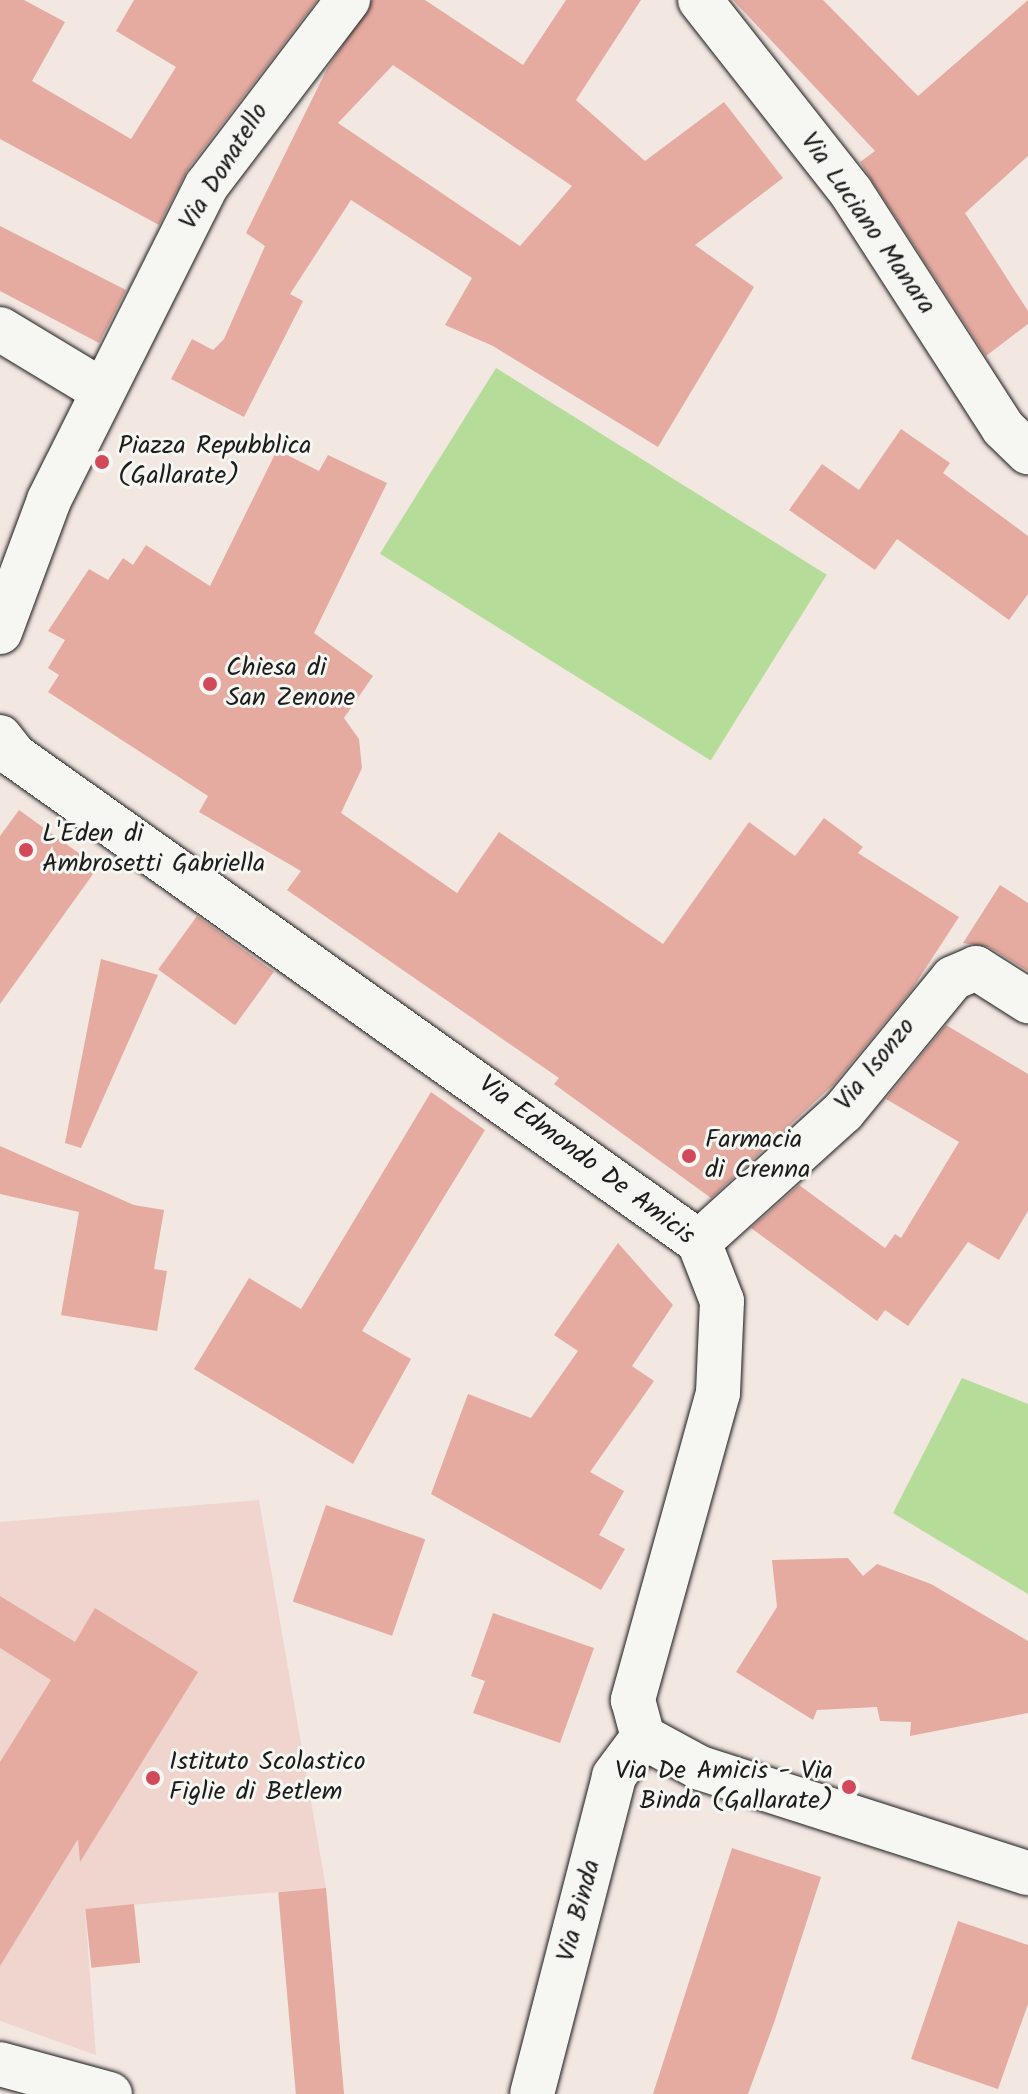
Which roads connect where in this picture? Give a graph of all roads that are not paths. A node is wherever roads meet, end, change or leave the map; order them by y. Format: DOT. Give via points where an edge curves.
graph roads {
  1 [pos="348,0"];
  2 [pos="700,0"];
  3 [pos="0,329"];
  4 [pos="101,390"];
  5 [pos="1028,452"];
  6 [pos="7,580"];
  7 [pos="0,632"];
  8 [pos="0,737"];
  9 [pos="1028,1001"];
  10 [pos="699,1242"];
  11 [pos="643,1737"];
  12 [pos="1028,1873"];
  13 [pos="0,2064"];
  14 [pos="110,2094"];
  15 [pos="532,2094"];
  1 -- 4 [label="street, Via Donatello" via="207,185"];
  2 -- 5 [label="street, Via Luciano Manara" via="851,192 1003,428"];
  3 -- 4 [label="street"];
  4 -- 6 [label="street, Via Donatello"];
  6 -- 7 [label="street, Via Donatello"];
  8 -- 10 [label="street, Via Edmondo De Amicis" via="15,756"];
  9 -- 10 [label="street, Via Isonzo" via="976,968 945,984 843,1112"];
  10 -- 11 [label="street, Via Edmondo De Amicis" via="722,1301 718,1393 633,1700"];
  11 -- 12 [label="street" via="700,1768"];
  11 -- 15 [label="street, Via Binda" via="614,1776"];
  13 -- 14 [label="street"];
}
